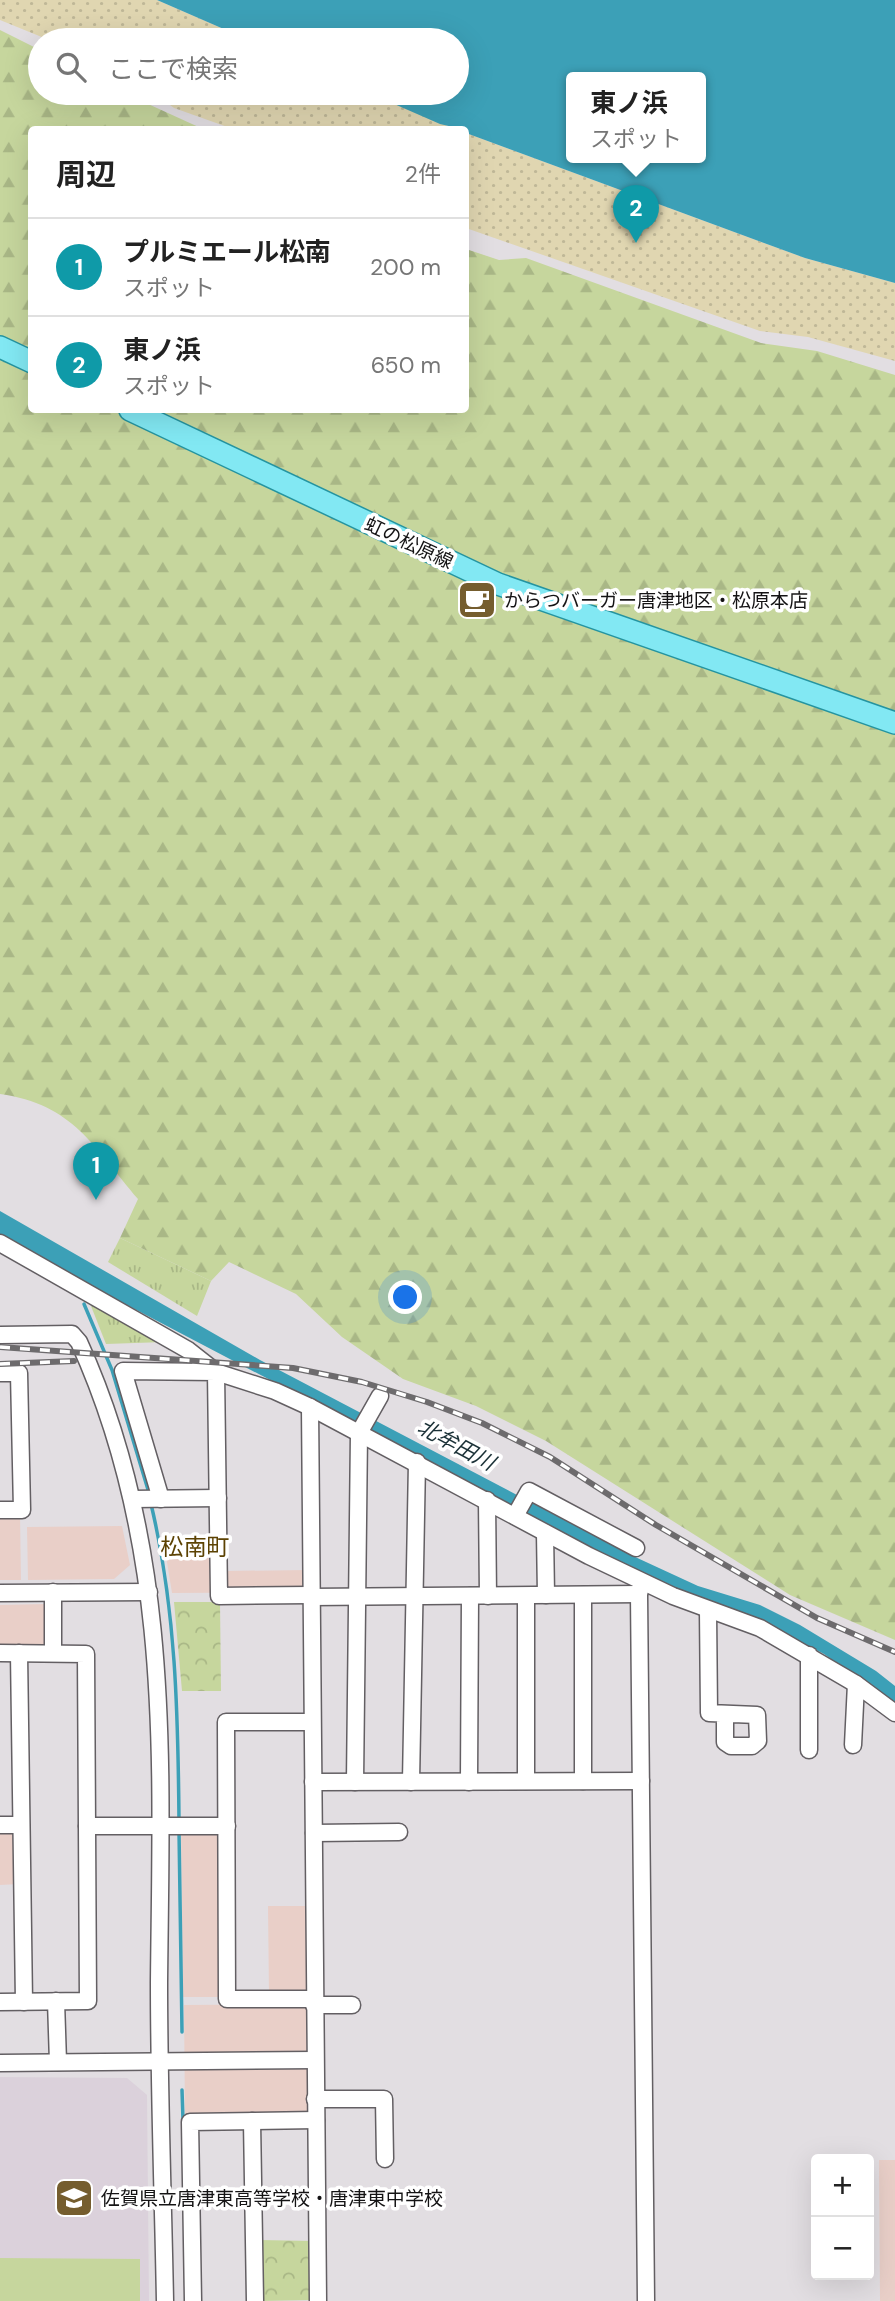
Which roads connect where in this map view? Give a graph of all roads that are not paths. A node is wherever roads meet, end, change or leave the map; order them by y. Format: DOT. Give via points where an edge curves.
graph roads {
  1 [pos="0,347"];
  2 [pos="28,360"];
  3 [pos="136,413"];
  4 [pos="895,723"];
  5 [pos="0,1243"];
  6 [pos="0,1335"];
  7 [pos="216,1372"];
  8 [pos="0,1373"];
  9 [pos="380,1396"];
  10 [pos="310,1407"];
  11 [pos="360,1431"];
  12 [pos="417,1462"];
  13 [pos="218,1498"];
  14 [pos="148,1499"];
  15 [pos="487,1500"];
  16 [pos="0,1510"];
  17 [pos="516,1515"];
  18 [pos="545,1533"];
  19 [pos="636,1548"];
  20 [pos="640,1588"];
  21 [pos="0,1592"];
  22 [pos="53,1592"];
  23 [pos="149,1592"];
  24 [pos="546,1595"];
  25 [pos="583,1595"];
  26 [pos="310,1596"];
  27 [pos="488,1596"];
  28 [pos="526,1596"];
  29 [pos="358,1597"];
  30 [pos="414,1597"];
  31 [pos="470,1597"];
  32 [pos="708,1611"];
  33 [pos="0,1653"];
  34 [pos="19,1653"];
  35 [pos="53,1653"];
  36 [pos="809,1655"];
  37 [pos="856,1684"];
  38 [pos="895,1713"];
  39 [pos="725,1714"];
  40 [pos="312,1722"];
  41 [pos="853,1745"];
  42 [pos="809,1750"];
  43 [pos="583,1781"];
  44 [pos="641,1781"];
  45 [pos="313,1782"];
  46 [pos="355,1782"];
  47 [pos="411,1782"];
  48 [pos="469,1782"];
  49 [pos="526,1782"];
  50 [pos="0,1825"];
  51 [pos="22,1825"];
  52 [pos="87,1826"];
  53 [pos="173,1826"];
  54 [pos="227,1826"];
  55 [pos="400,1832"];
  56 [pos="314,1833"];
  57 [pos="56,2001"];
  58 [pos="0,2002"];
  59 [pos="24,2002"];
  60 [pos="314,2002"];
  61 [pos="352,2005"];
  62 [pos="315,2060"];
  63 [pos="58,2062"];
  64 [pos="160,2062"];
  65 [pos="0,2063"];
  66 [pos="316,2099"];
  67 [pos="316,2120"];
  68 [pos="252,2121"];
  69 [pos="385,2159"];
  70 [pos="165,2301"];
  71 [pos="193,2301"];
  72 [pos="255,2301"];
  73 [pos="318,2301"];
  74 [pos="646,2301"];
  1 -- 2 [label="main road"];
  3 -- 4 [label="main road, 虹の松原線" via="498,584"];
  5 -- 7 [label="street" via="188,1350"];
  6 -- 14 [label="street" via="76,1337"];
  7 -- 10 [label="street"];
  7 -- 13 [label="street"];
  7 -- 14 [label="street" via="123,1371"];
  8 -- 16 [label="street" via="19,1373 22,1510"];
  9 -- 11 [label="street"];
  10 -- 11 [label="street"];
  10 -- 26 [label="street"];
  11 -- 12 [label="street"];
  11 -- 29 [label="street"];
  12 -- 15 [label="street"];
  12 -- 30 [label="street"];
  13 -- 14 [label="street"];
  13 -- 26 [label="street" via="219,1596"];
  14 -- 23 [label="street"];
  15 -- 17 [label="street"];
  15 -- 27 [label="street"];
  17 -- 18 [label="street"];
  17 -- 19 [label="street" via="529,1491"];
  18 -- 20 [label="street"];
  18 -- 24 [label="street"];
  20 -- 25 [label="street"];
  20 -- 32 [label="street"];
  20 -- 44 [label="street"];
  21 -- 22 [label="street"];
  22 -- 23 [label="street"];
  22 -- 35 [label="street"];
  23 -- 53 [label="street"];
  24 -- 25 [label="street"];
  24 -- 28 [label="street"];
  25 -- 43 [label="street"];
  26 -- 29 [label="street"];
  26 -- 40 [label="street"];
  27 -- 28 [label="street"];
  27 -- 31 [label="street"];
  28 -- 49 [label="street"];
  29 -- 30 [label="street"];
  29 -- 46 [label="street"];
  30 -- 31 [label="street"];
  30 -- 47 [label="street"];
  31 -- 48 [label="street"];
  32 -- 36 [label="street" via="760,1628"];
  32 -- 39 [label="street" via="709,1713"];
  33 -- 34 [label="street"];
  34 -- 35 [label="street"];
  34 -- 51 [label="street"];
  35 -- 52 [label="street" via="86,1654"];
  36 -- 37 [label="street"];
  36 -- 42 [label="street"];
  37 -- 38 [label="street"];
  37 -- 41 [label="street"];
  40 -- 45 [label="street"];
  40 -- 54 [label="street" via="226,1722"];
  43 -- 44 [label="street"];
  43 -- 49 [label="street"];
  44 -- 74 [label="street"];
  45 -- 46 [label="street"];
  45 -- 56 [label="street"];
  46 -- 47 [label="street"];
  47 -- 48 [label="street"];
  48 -- 49 [label="street"];
  50 -- 51 [label="street"];
  51 -- 59 [label="street"];
  52 -- 53 [label="street"];
  52 -- 57 [label="street" via="88,2001"];
  53 -- 54 [label="street"];
  53 -- 64 [label="street"];
  54 -- 60 [label="street" via="227,1999"];
  55 -- 56 [label="street"];
  56 -- 60 [label="street"];
  57 -- 59 [label="street"];
  57 -- 63 [label="street"];
  58 -- 59 [label="street"];
  60 -- 61 [label="street"];
  60 -- 62 [label="street"];
  62 -- 64 [label="street"];
  62 -- 66 [label="street"];
  63 -- 64 [label="street"];
  63 -- 65 [label="street"];
  64 -- 70 [label="street"];
  66 -- 67 [label="street"];
  66 -- 69 [label="street" via="384,2099"];
  67 -- 68 [label="street"];
  67 -- 73 [label="street"];
  68 -- 71 [label="street" via="190,2122"];
  68 -- 72 [label="street"];
}
